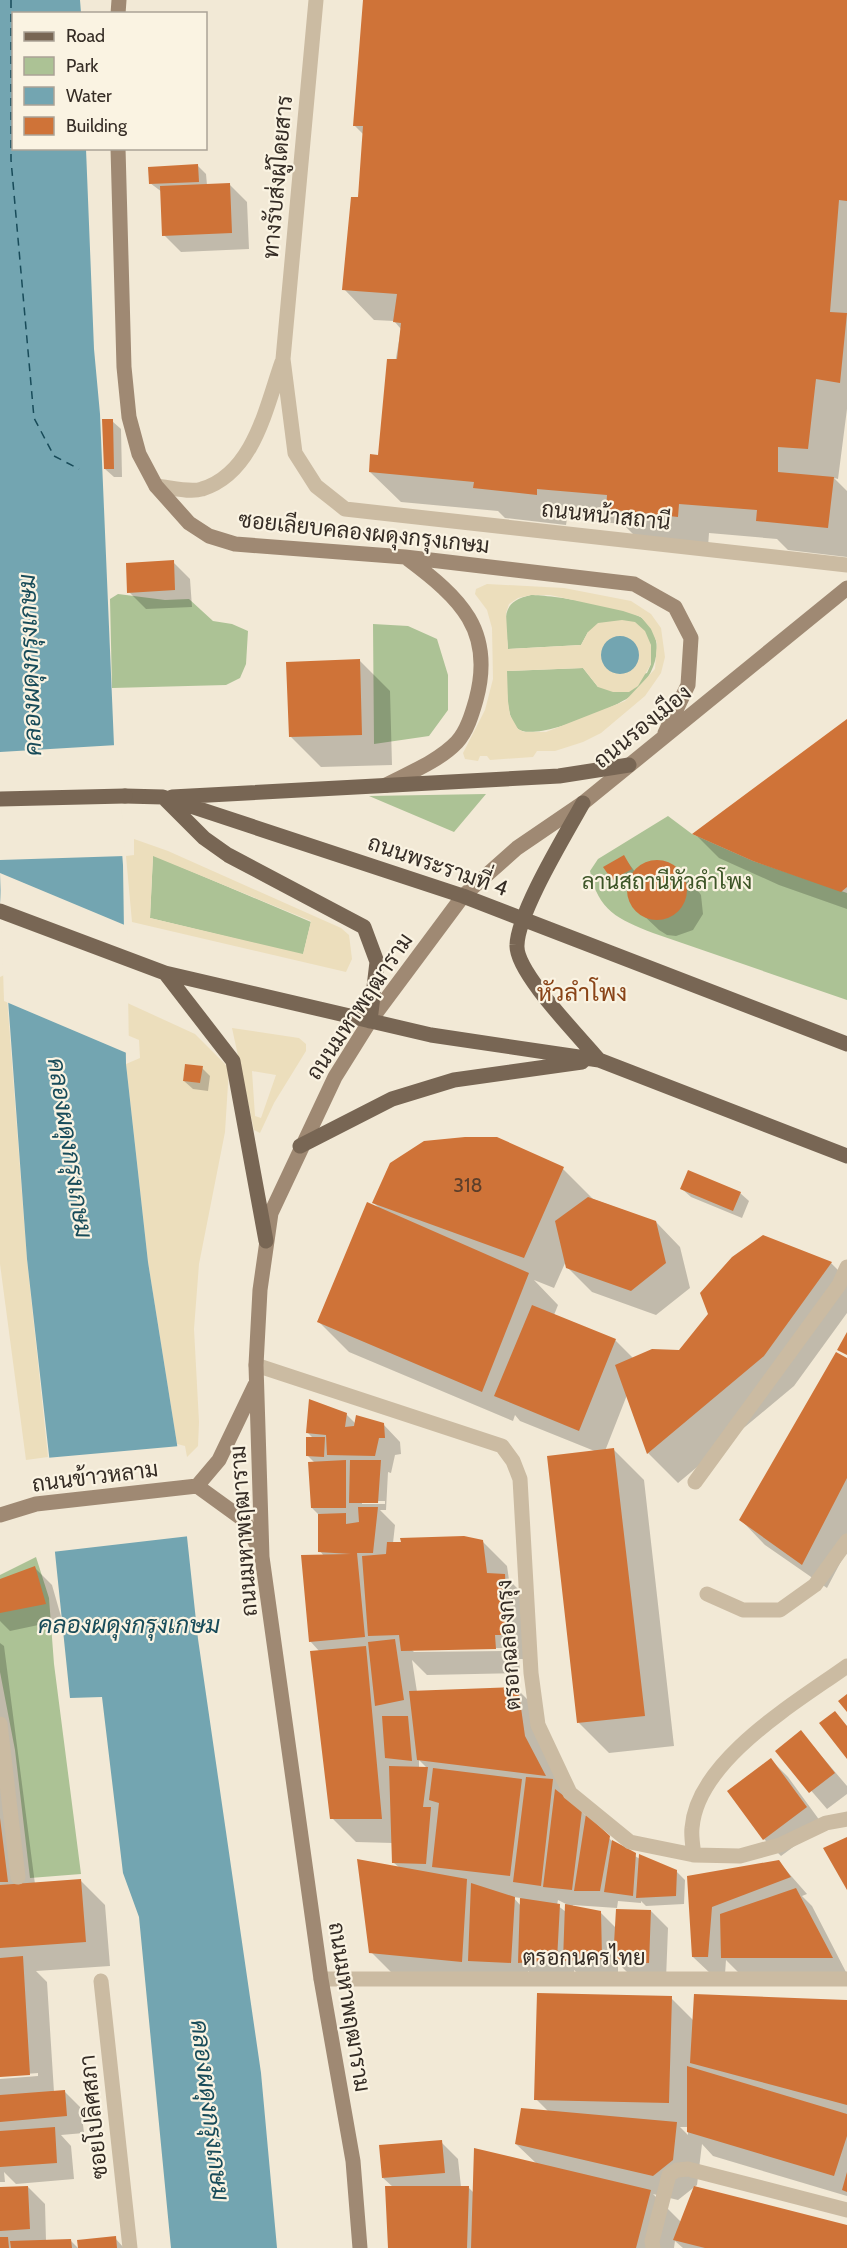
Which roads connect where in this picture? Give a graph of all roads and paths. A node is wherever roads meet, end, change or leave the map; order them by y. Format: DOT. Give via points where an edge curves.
graph roads {
  1 [pos="316,0"];
  2 [pos="118,150"];
  3 [pos="283,359"];
  4 [pos="156,486"];
  5 [pos="359,510"];
  6 [pos="405,557"];
  7 [pos="847,565"];
  8 [pos="847,588"];
  9 [pos="662,738"];
  10 [pos="629,765"];
  11 [pos="386,785"];
  12 [pos="163,797"];
  13 [pos="0,799"];
  14 [pos="584,803"];
  15 [pos="463,896"];
  16 [pos="0,911"];
  17 [pos="523,919"];
  18 [pos="165,973"];
  19 [pos="370,1022"];
  20 [pos="847,1044"];
  21 [pos="599,1060"];
  22 [pos="300,1146"];
  23 [pos="847,1156"];
  24 [pos="266,1241"];
  25 [pos="847,1267"];
  26 [pos="256,1373"];
  27 [pos="695,1482"];
  28 [pos="197,1486"];
  29 [pos="0,1515"];
  30 [pos="847,1541"];
  31 [pos="262,1557"];
  32 [pos="707,1594"];
  33 [pos="847,1666"];
  34 [pos="0,1724"];
  35 [pos="847,1818"];
  36 [pos="694,1855"];
  37 [pos="18,1876"];
  38 [pos="321,1979"];
  39 [pos="847,1979"];
  40 [pos="101,1981"];
  41 [pos="847,2210"];
  42 [pos="130,2248"];
  43 [pos="360,2248"];
  44 [pos="653,2248"];
  1 -- 3 [label="street, ทางรับส่งผู้โดยสาร"];
  2 -- 4 [label="street, ซอยเลียบคลองผดุงกรุงเกษม" via="129,417 139,454"];
  3 -- 4 [label="street, ทางรับส่งผู้โดยสาร" via="251,446 227,477 200,490"];
  3 -- 5 [label="street, ทางรับส่งผู้โดยสาร" via="295,453 316,486 345,509"];
  4 -- 6 [label="street, ซอยเลียบคลองผดุงกรุงเกษม" via="189,523 208,536 235,544"];
  5 -- 7 [label="street, ถนนหน้าสถานี"];
  6 -- 9 [label="street, ซอยเลียบคลองผดุงกรุงเกษม" via="634,584 675,607 691,638 688,685"];
  6 -- 11 [label="street" via="440,583 464,611 480,641 483,672 471,718 458,742"];
  8 -- 9 [label="street, ถนนรองเมือง"];
  9 -- 10 [label="street, ถนนรองเมือง"];
  10 -- 11 [label="main road" via="559,776"];
  10 -- 14 [label="street, ถนนรองเมือง"];
  11 -- 12 [label="main road"];
  12 -- 13 [label="main road, ถนนพระรามที่ 4, bridge"];
  12 -- 15 [label="main road, ถนนพระรามที่ 4"];
  12 -- 19 [label="main road" via="204,838 228,855 364,927 377,962"];
  14 -- 15 [label="street, ถนนรองเมือง" via="517,848"];
  14 -- 17 [label="main road"];
  15 -- 17 [label="main road, ถนนพระรามที่ 4"];
  15 -- 19 [label="street, ถนนมหาพฤฒาราม"];
  16 -- 18 [label="main road"];
  17 -- 20 [label="main road, ถนนพระรามที่ 4"];
  17 -- 21 [label="main road" via="516,946 532,982"];
  18 -- 19 [label="main road"];
  18 -- 24 [label="main road" via="233,1061"];
  19 -- 21 [label="main road"];
  19 -- 22 [label="street, ถนนมหาพฤฒาราม" via="335,1077"];
  21 -- 22 [label="main road" via="454,1080 392,1099"];
  21 -- 23 [label="main road"];
  22 -- 24 [label="street, ถนนมหาพฤฒาราม" via="271,1213"];
  24 -- 26 [label="street, ถนนมหาพฤฒาราม"];
  25 -- 27 [label="street" via="839,1285"];
  26 -- 28 [label="street" via="219,1460"];
  26 -- 31 [label="street, ถนนมหาพฤฒาราม"];
  26 -- 36 [label="street, ตรอกฉลองกรุง" via="501,1446 520,1479 531,1673 542,1735 570,1793 630,1842"];
  28 -- 29 [label="street, ถนนข้าวหลาม" via="36,1504"];
  28 -- 31 [label="street" via="244,1520"];
  30 -- 32 [label="street" via="815,1584 780,1610 743,1610"];
  31 -- 38 [label="street, ถนนมหาพฤฒาราม"];
  33 -- 36 [label="street" via="728,1756 702,1796 692,1827"];
  34 -- 37 [label="street"];
  35 -- 36 [label="street, ตรอกฉลองกรุง" via="826,1823 780,1845 740,1856"];
  38 -- 39 [label="street, ตรอกนครไทย"];
  38 -- 43 [label="street, ถนนมหาพฤฒาราม" via="353,2161"];
  40 -- 42 [label="street, ซอยโปลิศสภา"];
  41 -- 44 [label="street" via="688,2169 677,2170 669,2175"];
}
